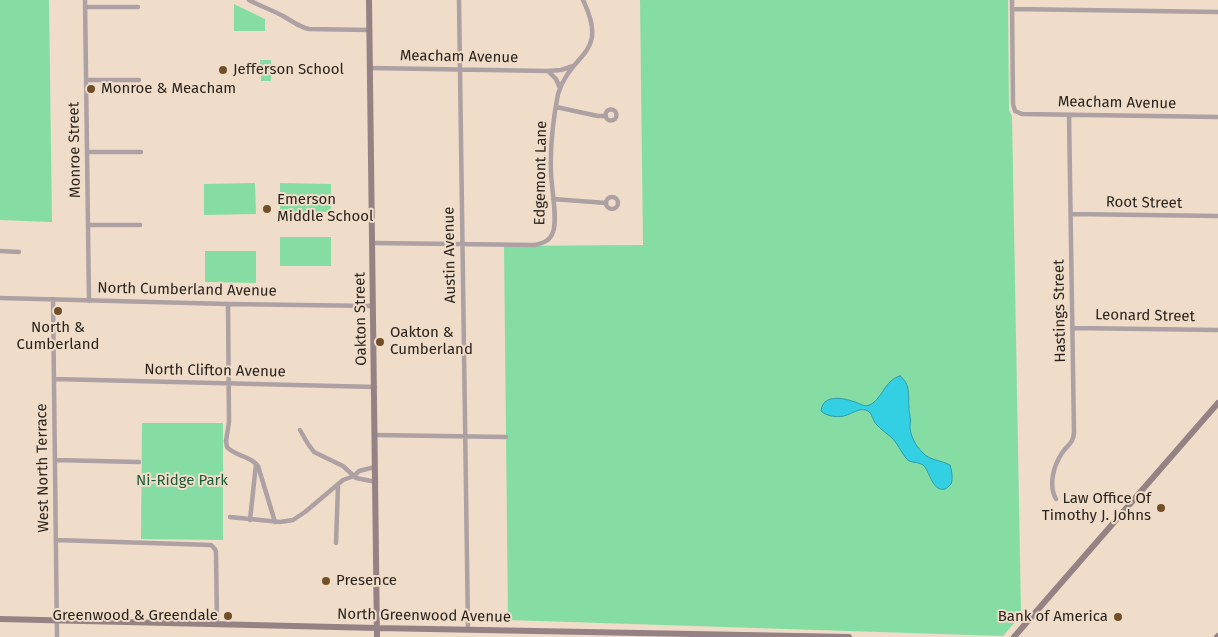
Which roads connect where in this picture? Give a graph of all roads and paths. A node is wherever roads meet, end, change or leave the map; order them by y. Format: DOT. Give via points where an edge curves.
graph roads {
  1 [pos="85,0"];
  2 [pos="249,0"];
  3 [pos="369,0"];
  4 [pos="459,0"];
  5 [pos="583,0"];
  6 [pos="1012,0"];
  7 [pos="85,7"];
  8 [pos="138,7"];
  9 [pos="1012,9"];
  10 [pos="1218,12"];
  11 [pos="370,30"];
  12 [pos="574,66"];
  13 [pos="370,68"];
  14 [pos="460,69"];
  15 [pos="548,72"];
  16 [pos="86,80"];
  17 [pos="139,80"];
  18 [pos="560,88"];
  19 [pos="556,107"];
  20 [pos="1069,115"];
  21 [pos="606,116"];
  22 [pos="1218,116"];
  23 [pos="88,152"];
  24 [pos="141,152"];
  25 [pos="554,199"];
  26 [pos="606,203"];
  27 [pos="1070,214"];
  28 [pos="1218,216"];
  29 [pos="88,225"];
  30 [pos="140,225"];
  31 [pos="373,242"];
  32 [pos="462,244"];
  33 [pos="0,251"];
  34 [pos="19,252"];
  35 [pos="0,298"];
  36 [pos="52,299"];
  37 [pos="89,301"];
  38 [pos="228,304"];
  39 [pos="373,306"];
  40 [pos="1072,328"];
  41 [pos="1218,330"];
  42 [pos="54,379"];
  43 [pos="229,384"];
  44 [pos="375,387"];
  45 [pos="1218,403"];
  46 [pos="300,430"];
  47 [pos="375,434"];
  48 [pos="464,436"];
  49 [pos="506,437"];
  50 [pos="55,460"];
  51 [pos="139,462"];
  52 [pos="256,463"];
  53 [pos="376,467"];
  54 [pos="354,476"];
  55 [pos="376,482"];
  56 [pos="338,485"];
  57 [pos="1056,499"];
  58 [pos="230,517"];
  59 [pos="250,520"];
  60 [pos="275,522"];
  61 [pos="56,540"];
  62 [pos="336,542"];
  63 [pos="0,619"];
  64 [pos="57,620"];
  65 [pos="217,624"];
  66 [pos="377,628"];
  67 [pos="468,630"];
  68 [pos="540,634"];
  69 [pos="701,636"];
  70 [pos="57,637"];
  71 [pos="377,637"];
  72 [pos="848,637"];
  73 [pos="1014,637"];
  1 -- 7 [label="street, Monroe Street"];
  2 -- 11 [label="street" via="303,28"];
  3 -- 11 [label="main road, Oakton Street"];
  4 -- 14 [label="street, Austin Avenue"];
  5 -- 12 [label="street, Edgemont Lane" via="592,26 592,40"];
  6 -- 9 [label="street"];
  7 -- 8 [label="street"];
  7 -- 16 [label="street, Monroe Street"];
  9 -- 10 [label="street"];
  9 -- 20 [label="street, Meacham Avenue" via="1015,111"];
  11 -- 13 [label="main road, Oakton Street"];
  12 -- 15 [label="street, Meacham Avenue"];
  12 -- 18 [label="street, Edgemont Lane"];
  13 -- 14 [label="street, Meacham Avenue"];
  13 -- 31 [label="main road, Oakton Street"];
  14 -- 15 [label="street, Meacham Avenue"];
  14 -- 32 [label="street, Austin Avenue"];
  15 -- 18 [label="street"];
  16 -- 17 [label="street"];
  16 -- 23 [label="street, Monroe Street"];
  18 -- 19 [label="street, Edgemont Lane"];
  19 -- 21 [label="street, Edgemont Lane"];
  19 -- 25 [label="street, Edgemont Lane" via="551,147"];
  20 -- 22 [label="street, Meacham Avenue"];
  20 -- 27 [label="street, Hastings Street"];
  23 -- 24 [label="street"];
  23 -- 29 [label="street, Monroe Street"];
  25 -- 26 [label="street"];
  25 -- 32 [label="street, Edgemont Lane" via="554,231 550,239 541,244"];
  27 -- 28 [label="street, Root Street"];
  27 -- 40 [label="street, Hastings Street"];
  29 -- 30 [label="street"];
  29 -- 37 [label="street, Monroe Street"];
  31 -- 32 [label="street"];
  31 -- 39 [label="main road, Oakton Street"];
  32 -- 48 [label="street, Austin Avenue"];
  33 -- 34 [label="street"];
  35 -- 36 [label="street, North Cumberland Avenue"];
  36 -- 37 [label="street, North Cumberland Avenue"];
  36 -- 42 [label="street, West North Terrace"];
  37 -- 38 [label="street, North Cumberland Avenue"];
  38 -- 39 [label="street, North Cumberland Avenue"];
  38 -- 43 [label="street"];
  39 -- 44 [label="main road, Oakton Street"];
  40 -- 41 [label="street, Leonard Street"];
  40 -- 57 [label="street, Hastings Street" via="1074,439 1061,454 1055,468 1052,489"];
  42 -- 43 [label="street, North Clifton Avenue"];
  42 -- 50 [label="street, West North Terrace"];
  43 -- 44 [label="street, North Clifton Avenue"];
  43 -- 52 [label="street" via="227,448"];
  44 -- 47 [label="main road, Oakton Street"];
  45 -- 73 [label="main road"];
  46 -- 54 [label="street" via="314,452 343,466"];
  47 -- 48 [label="street"];
  47 -- 53 [label="main road, Oakton Street"];
  48 -- 49 [label="street"];
  48 -- 67 [label="street, Austin Avenue"];
  50 -- 51 [label="street"];
  50 -- 61 [label="street, West North Terrace"];
  52 -- 59 [label="street"];
  52 -- 60 [label="street"];
  53 -- 54 [label="street" via="359,471"];
  53 -- 55 [label="main road, Oakton Street"];
  54 -- 55 [label="street"];
  54 -- 56 [label="street"];
  55 -- 66 [label="main road, Oakton Street"];
  56 -- 60 [label="street" via="299,517"];
  56 -- 62 [label="street"];
  58 -- 59 [label="street"];
  59 -- 60 [label="street"];
  61 -- 64 [label="street, West North Terrace"];
  61 -- 65 [label="street" via="207,544 213,547 216,552"];
  63 -- 64 [label="main road, North Greenwood Avenue"];
  64 -- 65 [label="main road, North Greenwood Avenue"];
  64 -- 70 [label="street, West North Terrace"];
  65 -- 66 [label="main road, North Greenwood Avenue"];
  66 -- 67 [label="main road, North Greenwood Avenue"];
  66 -- 71 [label="main road, Oakton Street"];
  67 -- 68 [label="main road, North Greenwood Avenue"];
  68 -- 69 [label="main road, North Greenwood Avenue"];
  69 -- 72 [label="main road, North Greenwood Avenue"];
}
